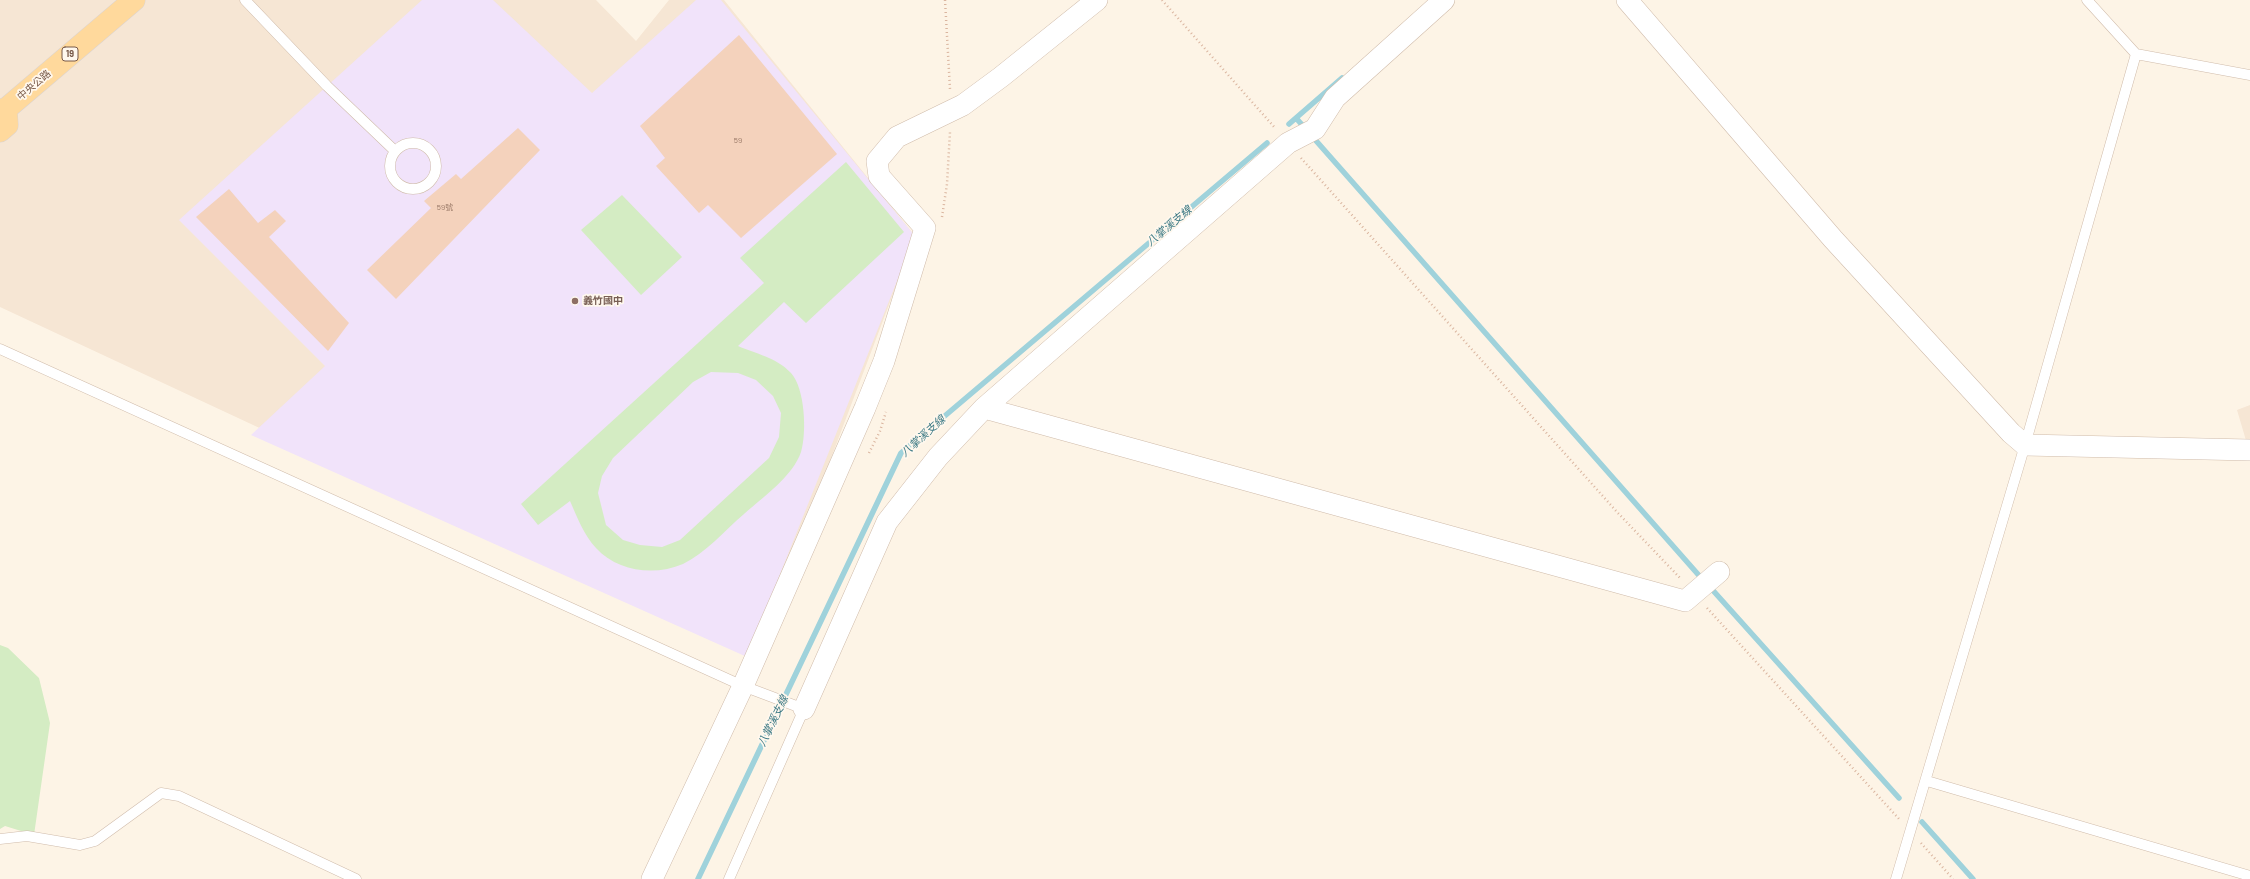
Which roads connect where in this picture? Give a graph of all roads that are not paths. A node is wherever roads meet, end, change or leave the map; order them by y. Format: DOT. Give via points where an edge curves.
graph roads {
  1 [pos="134,0"];
  2 [pos="245,0"];
  3 [pos="1097,0"];
  4 [pos="1444,0"];
  5 [pos="1627,0"];
  6 [pos="2087,0"];
  7 [pos="2136,54"];
  8 [pos="2250,75"];
  9 [pos="2,107"];
  10 [pos="0,131"];
  11 [pos="395,151"];
  12 [pos="0,349"];
  13 [pos="984,408"];
  14 [pos="2025,444"];
  15 [pos="2250,450"];
  16 [pos="1707,584"];
  17 [pos="743,686"];
  18 [pos="798,707"];
  19 [pos="1927,781"];
  20 [pos="0,839"];
  21 [pos="2250,876"];
  22 [pos="356,879"];
  23 [pos="652,879"];
  24 [pos="729,879"];
  25 [pos="1896,879"];
  1 -- 9 [label="main road, 中央公路 / 19"];
  2 -- 11 [label="lane" via="327,86"];
  3 -- 17 [label="street" via="1001,78 963,105 896,137 877,161 879,176 925,228 884,361"];
  4 -- 13 [label="street" via="1336,98 1315,129 1292,141"];
  5 -- 14 [label="street" via="1833,239 2011,433"];
  6 -- 7 [label="lane"];
  7 -- 8 [label="lane"];
  7 -- 14 [label="lane"];
  9 -- 10 [label="main road, 中央公路 / 19" via="7,125"];
  11 -- 11 [label="lane" via="408,143 423,145 430,149 437,163 434,178 429,184 414,190 400,185 394,180 390,165"];
  12 -- 17 [label="lane"];
  13 -- 16 [label="street" via="1685,601"];
  13 -- 18 [label="street" via="938,457 887,522"];
  14 -- 15 [label="street"];
  14 -- 19 [label="lane"];
  17 -- 18 [label="lane"];
  17 -- 23 [label="street"];
  18 -- 24 [label="lane"];
  19 -- 21 [label="lane"];
  19 -- 25 [label="lane"];
  20 -- 22 [label="lane" via="27,836 80,845 95,841 161,793 179,796"];
}
